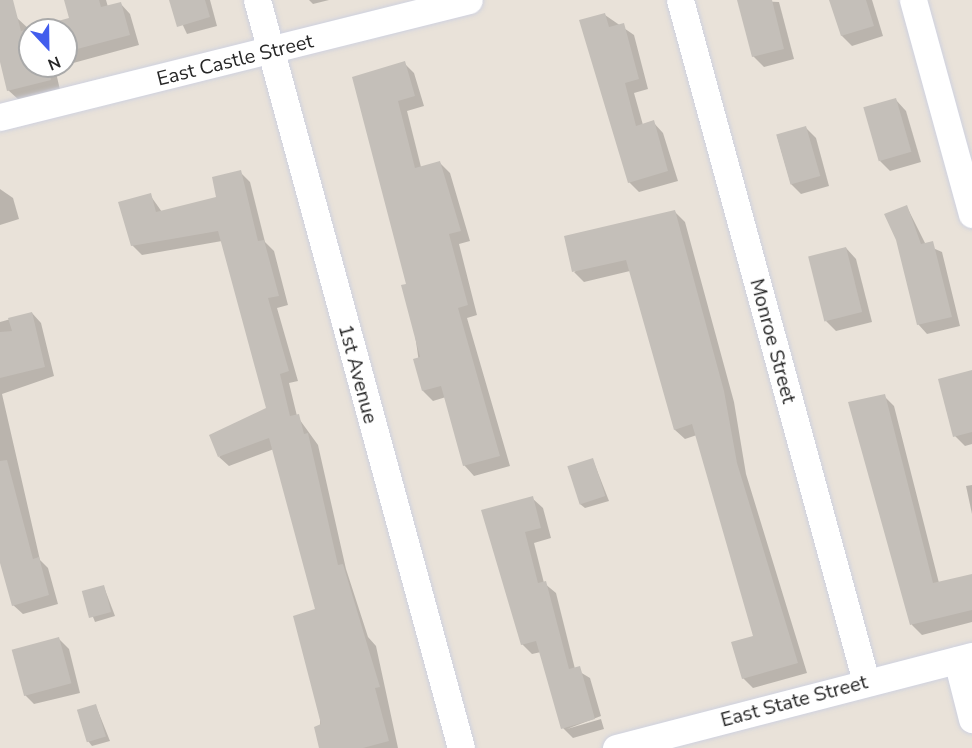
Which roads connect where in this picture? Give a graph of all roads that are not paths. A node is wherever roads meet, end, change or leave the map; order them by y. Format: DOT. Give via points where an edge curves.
graph roads {
  1 [pos="257,0"];
  2 [pos="469,0"];
  3 [pos="680,0"];
  4 [pos="913,0"];
  5 [pos="270,52"];
  6 [pos="0,117"];
  7 [pos="972,214"];
  8 [pos="965,658"];
  9 [pos="867,682"];
  10 [pos="972,719"];
  11 [pos="461,748"];
  12 [pos="616,748"];
  1 -- 5 [label="street, 1st Avenue"];
  2 -- 5 [label="street, East Castle Street"];
  3 -- 9 [label="street, Monroe Street"];
  4 -- 7 [label="street"];
  5 -- 6 [label="street, East Castle Street"];
  5 -- 11 [label="street, 1st Avenue"];
  8 -- 9 [label="street, East State Street"];
  8 -- 10 [label="street"];
  9 -- 12 [label="street, East State Street"];
}
